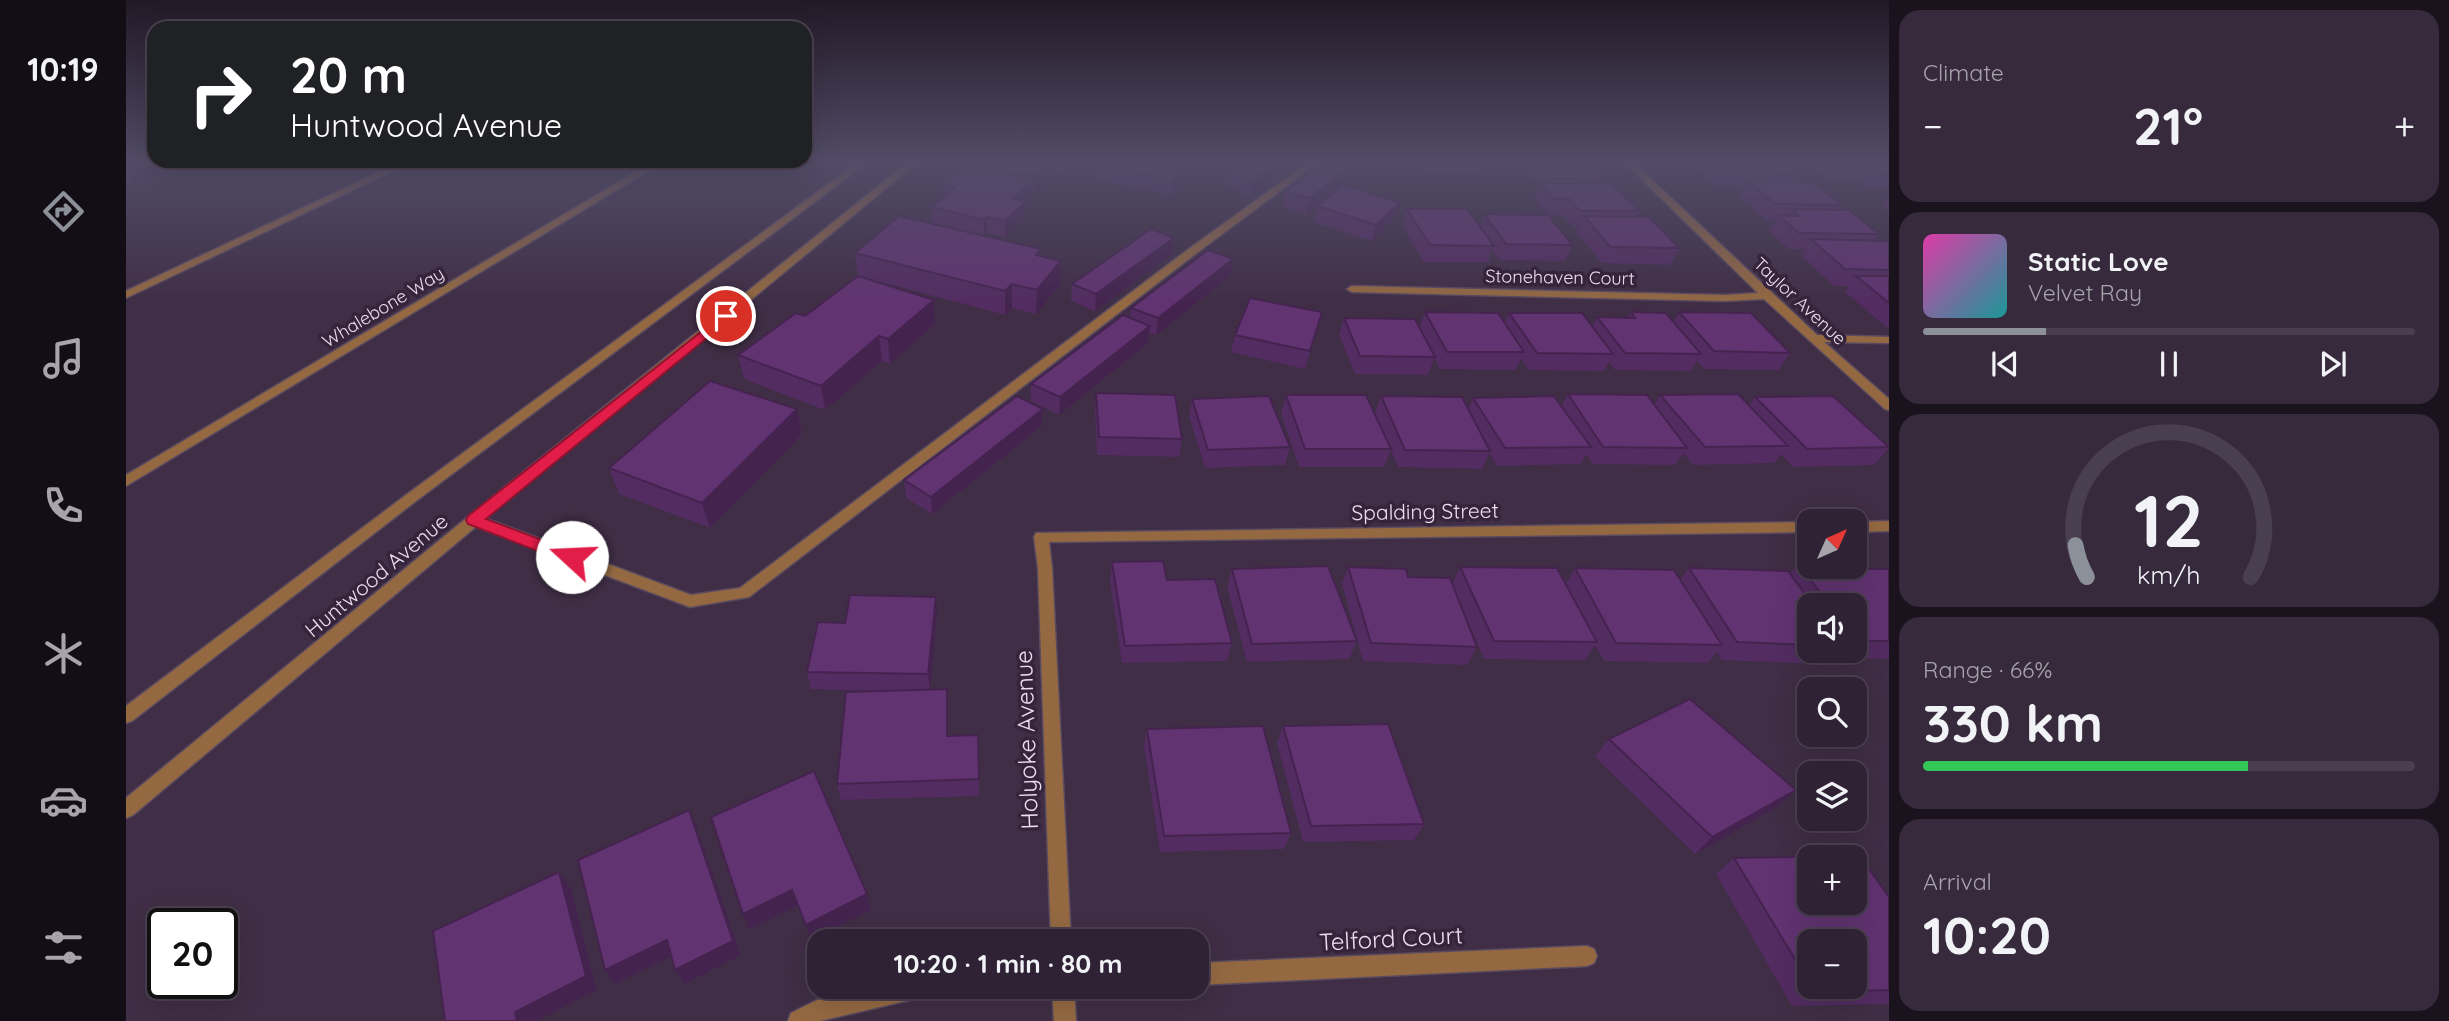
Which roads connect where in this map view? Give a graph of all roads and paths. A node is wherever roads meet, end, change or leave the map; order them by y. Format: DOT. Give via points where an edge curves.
graph roads {
  1 [pos="307,210"];
  2 [pos="579,210"];
  3 [pos="800,210"];
  4 [pos="855,210"];
  5 [pos="1249,210"];
  6 [pos="1677,210"];
  7 [pos="1352,289"];
  8 [pos="126,295"];
  9 [pos="1767,296"];
  10 [pos="1814,338"];
  11 [pos="1889,340"];
  12 [pos="1889,406"];
  13 [pos="126,481"];
  14 [pos="474,520"];
  15 [pos="1889,526"];
  16 [pos="1797,527"];
  17 [pos="1867,527"];
  18 [pos="1041,537"];
  19 [pos="126,716"];
  20 [pos="126,809"];
  21 [pos="1060,929"];
  22 [pos="1587,956"];
  23 [pos="1209,973"];
  24 [pos="870,999"];
  25 [pos="1064,999"];
  26 [pos="799,1021"];
  27 [pos="1065,1021"];
  1 -- 8 [label="street"];
  2 -- 13 [label="street, Whalebone Way"];
  3 -- 19 [label="street, Huntwood Avenue"];
  4 -- 14 [label="street, Huntwood Avenue"];
  5 -- 14 [label="street" via="744,593 690,601"];
  6 -- 9 [label="street, Taylor Avenue"];
  7 -- 9 [label="street, Stonehaven Court"];
  9 -- 10 [label="street, Taylor Avenue"];
  10 -- 11 [label="street"];
  10 -- 12 [label="street, Taylor Avenue"];
  14 -- 20 [label="street, Huntwood Avenue"];
  15 -- 17 [label="street"];
  16 -- 18 [label="street, Spalding Street"];
  18 -- 21 [label="street, Holyoke Avenue"];
  22 -- 23 [label="street, Telford Court"];
  24 -- 26 [label="street"];
  25 -- 27 [label="street"];
}
